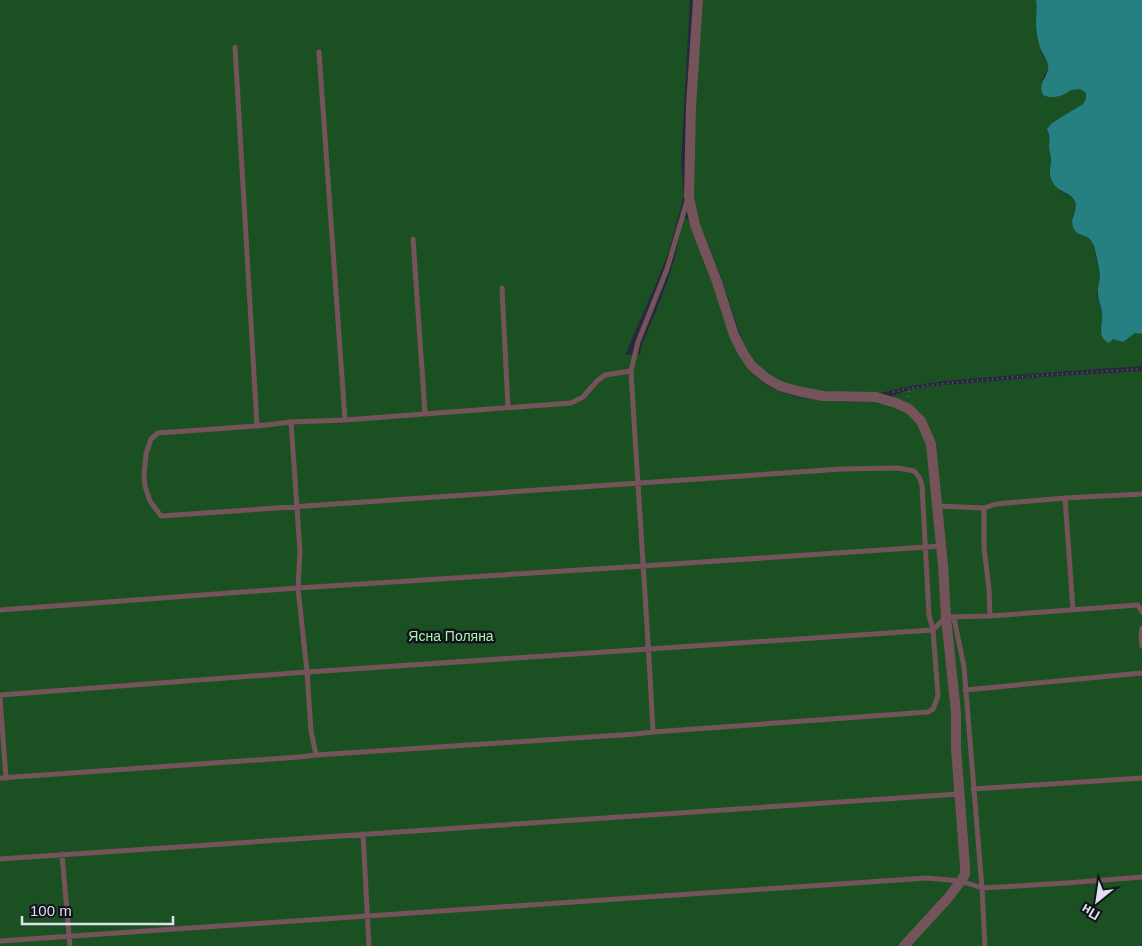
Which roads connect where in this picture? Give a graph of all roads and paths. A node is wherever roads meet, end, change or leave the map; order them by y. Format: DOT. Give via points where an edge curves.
graph roads {
  1 [pos="698,0"];
  2 [pos="235,47"];
  3 [pos="319,52"];
  4 [pos="688,197"];
  5 [pos="413,239"];
  6 [pos="502,288"];
  7 [pos="1142,369"];
  8 [pos="630,372"];
  9 [pos="893,392"];
  10 [pos="508,407"];
  11 [pos="425,413"];
  12 [pos="344,420"];
  13 [pos="291,422"];
  14 [pos="257,426"];
  15 [pos="637,483"];
  16 [pos="1142,494"];
  17 [pos="1066,498"];
  18 [pos="297,506"];
  19 [pos="938,506"];
  20 [pos="984,508"];
  21 [pos="941,546"];
  22 [pos="925,547"];
  23 [pos="643,566"];
  24 [pos="298,588"];
  25 [pos="1140,605"];
  26 [pos="0,610"];
  27 [pos="1073,610"];
  28 [pos="1142,612"];
  29 [pos="990,616"];
  30 [pos="950,618"];
  31 [pos="1142,628"];
  32 [pos="933,630"];
  33 [pos="1142,646"];
  34 [pos="649,650"];
  35 [pos="307,672"];
  36 [pos="1142,673"];
  37 [pos="965,690"];
  38 [pos="0,697"];
  39 [pos="653,732"];
  40 [pos="316,755"];
  41 [pos="3,778"];
  42 [pos="1142,778"];
  43 [pos="973,789"];
  44 [pos="960,794"];
  45 [pos="363,834"];
  46 [pos="62,854"];
  47 [pos="0,859"];
  48 [pos="1142,877"];
  49 [pos="961,881"];
  50 [pos="982,888"];
  51 [pos="368,917"];
  52 [pos="70,937"];
  53 [pos="0,941"];
  54 [pos="70,946"];
  55 [pos="369,946"];
  56 [pos="904,946"];
  57 [pos="985,946"];
  1 -- 4 [label="street"];
  2 -- 14 [label="lane"];
  3 -- 12 [label="lane"];
  4 -- 8 [label="lane" via="667,269 638,342"];
  4 -- 19 [label="street" via="734,335 752,366 780,386 797,391 823,396 876,397 909,409 921,421 931,444"];
  5 -- 11 [label="lane"];
  6 -- 10 [label="lane"];
  7 -- 9 [label="path" via="910,387"];
  8 -- 10 [label="lane" via="605,375 571,403"];
  8 -- 15 [label="lane"];
  10 -- 11 [label="lane"];
  11 -- 12 [label="lane"];
  12 -- 13 [label="lane"];
  13 -- 14 [label="lane"];
  13 -- 18 [label="lane"];
  14 -- 18 [label="lane" via="158,434 151,438 144,464 150,501 161,516"];
  15 -- 18 [label="lane"];
  15 -- 22 [label="lane" via="842,468 914,471 922,485"];
  15 -- 23 [label="lane"];
  16 -- 17 [label="lane"];
  17 -- 20 [label="lane" via="996,504"];
  17 -- 27 [label="lane"];
  18 -- 24 [label="lane"];
  19 -- 20 [label="lane"];
  19 -- 21 [label="street"];
  20 -- 29 [label="lane"];
  21 -- 22 [label="lane"];
  21 -- 30 [label="street"];
  22 -- 23 [label="lane"];
  22 -- 32 [label="lane" via="929,615"];
  23 -- 24 [label="lane"];
  23 -- 34 [label="lane"];
  24 -- 26 [label="lane"];
  24 -- 35 [label="lane"];
  25 -- 27 [label="lane"];
  25 -- 28 [label="lane"];
  27 -- 29 [label="lane"];
  29 -- 30 [label="lane"];
  30 -- 32 [label="lane"];
  30 -- 37 [label="lane" via="964,668"];
  30 -- 44 [label="street"];
  31 -- 33 [label="lane"];
  32 -- 34 [label="lane"];
  32 -- 39 [label="lane" via="938,696 933,709 928,712"];
  34 -- 35 [label="lane"];
  34 -- 39 [label="lane"];
  35 -- 38 [label="lane"];
  35 -- 40 [label="lane"];
  36 -- 37 [label="lane"];
  37 -- 43 [label="lane"];
  38 -- 41 [label="lane"];
  39 -- 40 [label="lane"];
  40 -- 41 [label="lane"];
  42 -- 43 [label="lane"];
  43 -- 50 [label="lane"];
  44 -- 45 [label="lane"];
  44 -- 49 [label="street" via="965,867"];
  45 -- 46 [label="lane"];
  45 -- 51 [label="lane"];
  46 -- 47 [label="lane"];
  46 -- 52 [label="lane"];
  48 -- 50 [label="lane"];
  49 -- 50 [label="lane"];
  49 -- 51 [label="lane" via="926,878"];
  49 -- 56 [label="street"];
  50 -- 57 [label="lane"];
  51 -- 52 [label="lane"];
  51 -- 55 [label="lane"];
  52 -- 53 [label="lane"];
  52 -- 54 [label="lane"];
}
